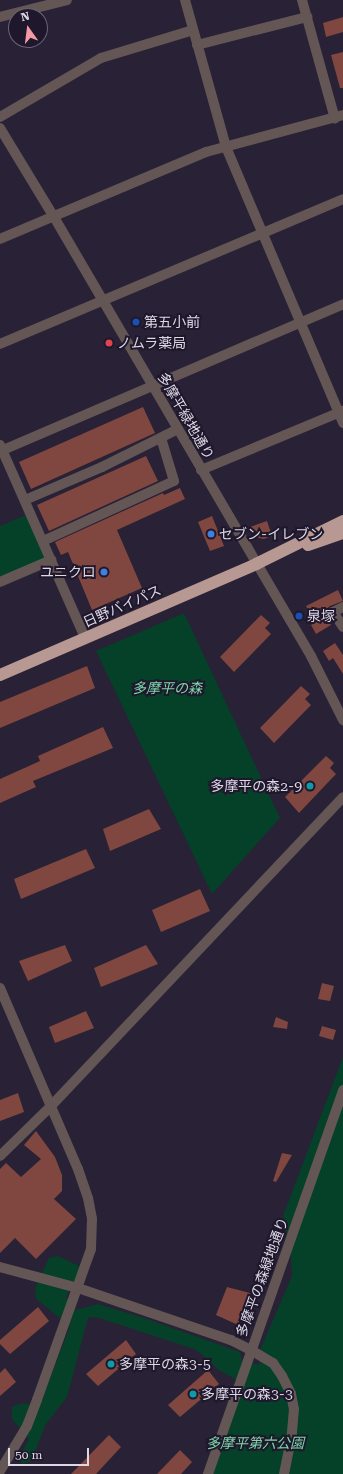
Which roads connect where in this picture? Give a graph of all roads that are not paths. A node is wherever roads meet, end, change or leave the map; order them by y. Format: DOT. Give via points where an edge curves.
graph roads {
  1 [pos="67,0"];
  2 [pos="185,0"];
  3 [pos="302,0"];
  4 [pos="41,3"];
  5 [pos="0,17"];
  6 [pos="307,17"];
  7 [pos="193,30"];
  8 [pos="197,45"];
  9 [pos="0,116"];
  10 [pos="339,117"];
  11 [pos="0,128"];
  12 [pos="226,147"];
  13 [pos="343,198"];
  14 [pos="54,217"];
  15 [pos="262,232"];
  16 [pos="0,239"];
  17 [pos="102,300"];
  18 [pos="343,304"];
  19 [pos="300,322"];
  20 [pos="0,344"];
  21 [pos="152,385"];
  22 [pos="340,412"];
  23 [pos="343,423"];
  24 [pos="178,429"];
  25 [pos="161,438"];
  26 [pos="2,447"];
  27 [pos="201,470"];
  28 [pos="25,500"];
  29 [pos="343,521"];
  30 [pos="343,533"];
  31 [pos="43,541"];
  32 [pos="51,560"];
  33 [pos="256,564"];
  34 [pos="0,582"];
  35 [pos="343,607"];
  36 [pos="343,628"];
  37 [pos="85,638"];
  38 [pos="0,675"];
  39 [pos="343,720"];
  40 [pos="343,797"];
  41 [pos="0,988"];
  42 [pos="343,1090"];
  43 [pos="51,1106"];
  44 [pos="0,1156"];
  45 [pos="0,1267"];
  46 [pos="78,1288"];
  47 [pos="251,1350"];
  48 [pos="0,1471"];
  49 [pos="208,1474"];
  50 [pos="284,1474"];
  1 -- 4 [label="street"];
  2 -- 7 [label="street"];
  3 -- 6 [label="street"];
  4 -- 5 [label="street"];
  6 -- 8 [label="street"];
  6 -- 10 [label="street"];
  7 -- 8 [label="street"];
  7 -- 9 [label="street" via="100,58"];
  8 -- 12 [label="street"];
  10 -- 12 [label="street"];
  11 -- 14 [label="street, 多摩平緑地通り"];
  12 -- 14 [label="street" via="206,152"];
  12 -- 15 [label="street"];
  13 -- 15 [label="street"];
  14 -- 16 [label="street"];
  14 -- 17 [label="street, 多摩平緑地通り"];
  15 -- 17 [label="street"];
  15 -- 19 [label="street"];
  17 -- 20 [label="street"];
  17 -- 21 [label="street, 多摩平緑地通り"];
  18 -- 19 [label="street"];
  19 -- 21 [label="street"];
  19 -- 22 [label="street"];
  21 -- 24 [label="street, 多摩平緑地通り"];
  21 -- 26 [label="street"];
  22 -- 23 [label="street"];
  22 -- 27 [label="street"];
  24 -- 25 [label="street"];
  24 -- 27 [label="street, 多摩平緑地通り"];
  25 -- 28 [label="street"];
  25 -- 31 [label="street" via="174,481"];
  26 -- 28 [label="street"];
  27 -- 33 [label="street, 多摩平緑地通り"];
  28 -- 31 [label="street"];
  29 -- 33 [label="highway, 日野バイパス"];
  30 -- 33 [label="highway, 日野バイパス"];
  31 -- 32 [label="street"];
  32 -- 34 [label="street"];
  32 -- 37 [label="street"];
  33 -- 37 [label="highway, 日野バイパス"];
  33 -- 39 [label="street, 多摩平緑地通り" via="311,656"];
  35 -- 36 [label="street" via="334,612"];
  37 -- 38 [label="highway, 日野バイパス"];
  40 -- 43 [label="street"];
  41 -- 43 [label="street"];
  42 -- 47 [label="street, 多摩平の森緑地通り"];
  43 -- 44 [label="street"];
  43 -- 46 [label="street" via="78,1169 92,1219 91,1249"];
  45 -- 46 [label="street"];
  46 -- 47 [label="street" via="231,1340"];
  46 -- 48 [label="street" via="27,1426"];
  47 -- 49 [label="street, 多摩平の森緑地通り"];
  47 -- 50 [label="street" via="272,1363 291,1394 294,1422"];
}
